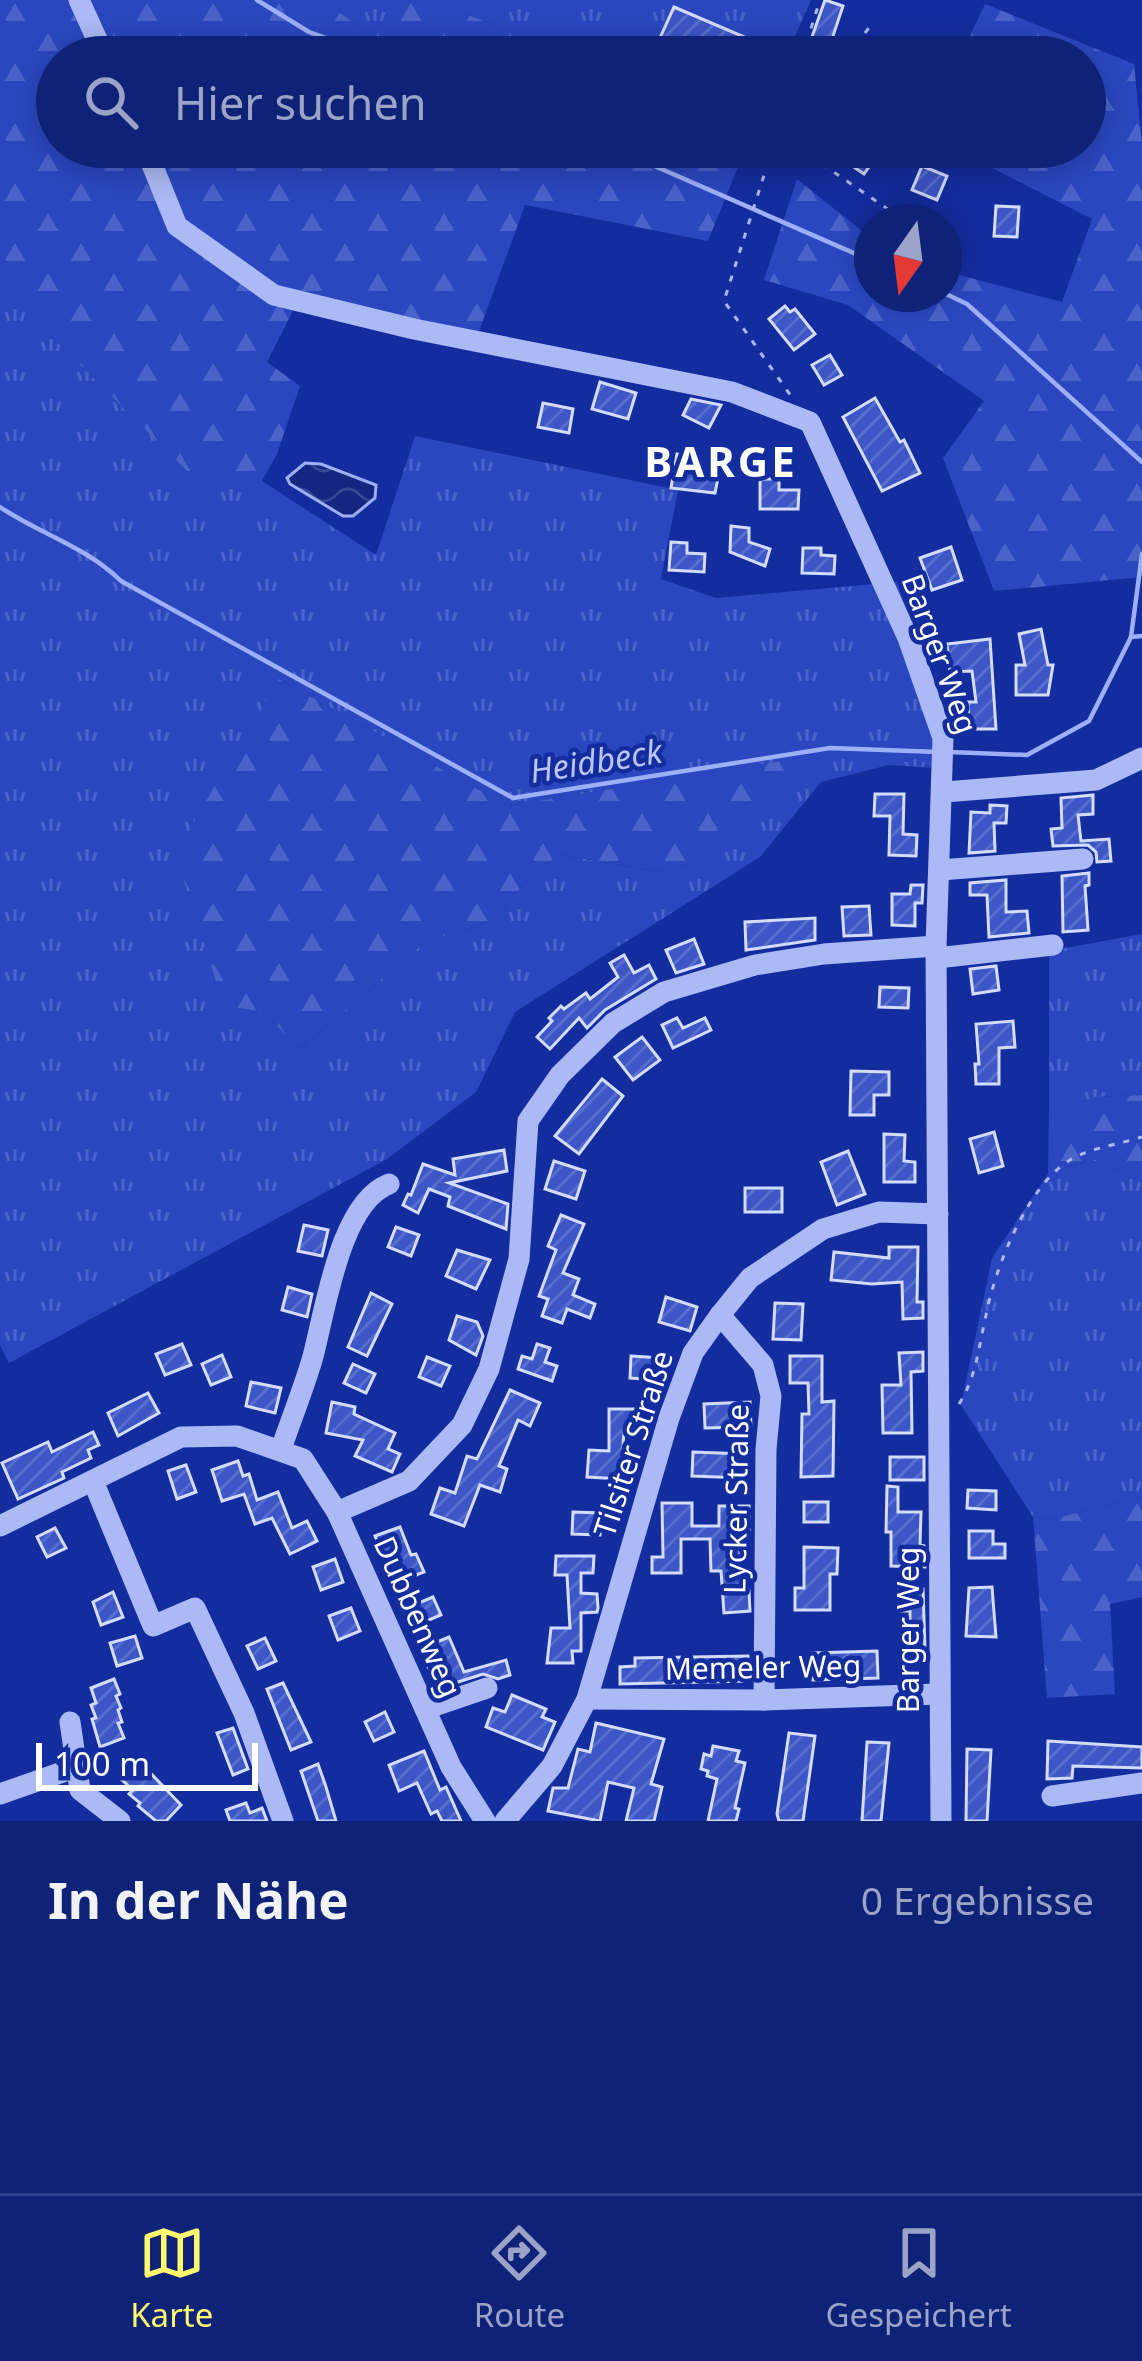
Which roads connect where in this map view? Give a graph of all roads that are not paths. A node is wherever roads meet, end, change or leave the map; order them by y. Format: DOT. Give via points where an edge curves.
graph roads {
  1 [pos="79,0"];
  2 [pos="95,36"];
  3 [pos="154,168"];
  4 [pos="1142,758"];
  5 [pos="944,784"];
  6 [pos="1083,859"];
  7 [pos="940,869"];
  8 [pos="1053,945"];
  9 [pos="936,952"];
  10 [pos="389,1184"];
  11 [pos="938,1214"];
  12 [pos="720,1315"];
  13 [pos="281,1449"];
  14 [pos="93,1481"];
  15 [pos="337,1512"];
  16 [pos="0,1526"];
  17 [pos="487,1688"];
  18 [pos="939,1694"];
  19 [pos="587,1699"];
  20 [pos="764,1700"];
  21 [pos="425,1709"];
  22 [pos="70,1722"];
  23 [pos="77,1767"];
  24 [pos="1142,1783"];
  25 [pos="0,1794"];
  26 [pos="1052,1796"];
  27 [pos="120,1821"];
  28 [pos="284,1821"];
  29 [pos="485,1821"];
  30 [pos="506,1821"];
  31 [pos="940,1821"];
  1 -- 2 [label="street"];
  3 -- 5 [label="street, Barger Weg" via="177,226 274,295 732,392 810,422 908,638 943,737"];
  4 -- 5 [label="street" via="1096,780"];
  5 -- 7 [label="street, Barger Weg"];
  6 -- 7 [label="street"];
  7 -- 9 [label="street, Barger Weg"];
  8 -- 9 [label="street"];
  9 -- 11 [label="street, Barger Weg"];
  9 -- 15 [label="street" via="824,954 755,965 664,992 613,1023 528,1121 520,1259 489,1369 462,1425 410,1481"];
  10 -- 13 [label="street" via="361,1208 340,1251"];
  11 -- 12 [label="street, Tilsiter Straße" via="879,1212 823,1229 751,1278"];
  11 -- 18 [label="street, Barger Weg"];
  12 -- 19 [label="street, Tilsiter Straße" via="693,1353 669,1418"];
  12 -- 20 [label="street, Lycker Straße" via="763,1365 771,1396"];
  13 -- 14 [label="street" via="237,1436 181,1437"];
  13 -- 15 [label="street, Dubbenweg" via="303,1459"];
  14 -- 16 [label="street"];
  14 -- 28 [label="street" via="153,1626 195,1608"];
  15 -- 21 [label="street, Dubbenweg"];
  17 -- 21 [label="street"];
  18 -- 20 [label="street, Memeler Weg"];
  18 -- 31 [label="street, Barger Weg"];
  19 -- 20 [label="street, Memeler Weg"];
  19 -- 30 [label="street, Tilsiter Straße" via="552,1766"];
  21 -- 29 [label="street, Dubbenweg"];
  22 -- 23 [label="street"];
  23 -- 25 [label="street"];
  23 -- 27 [label="street" via="80,1790"];
  24 -- 26 [label="street"];
}
